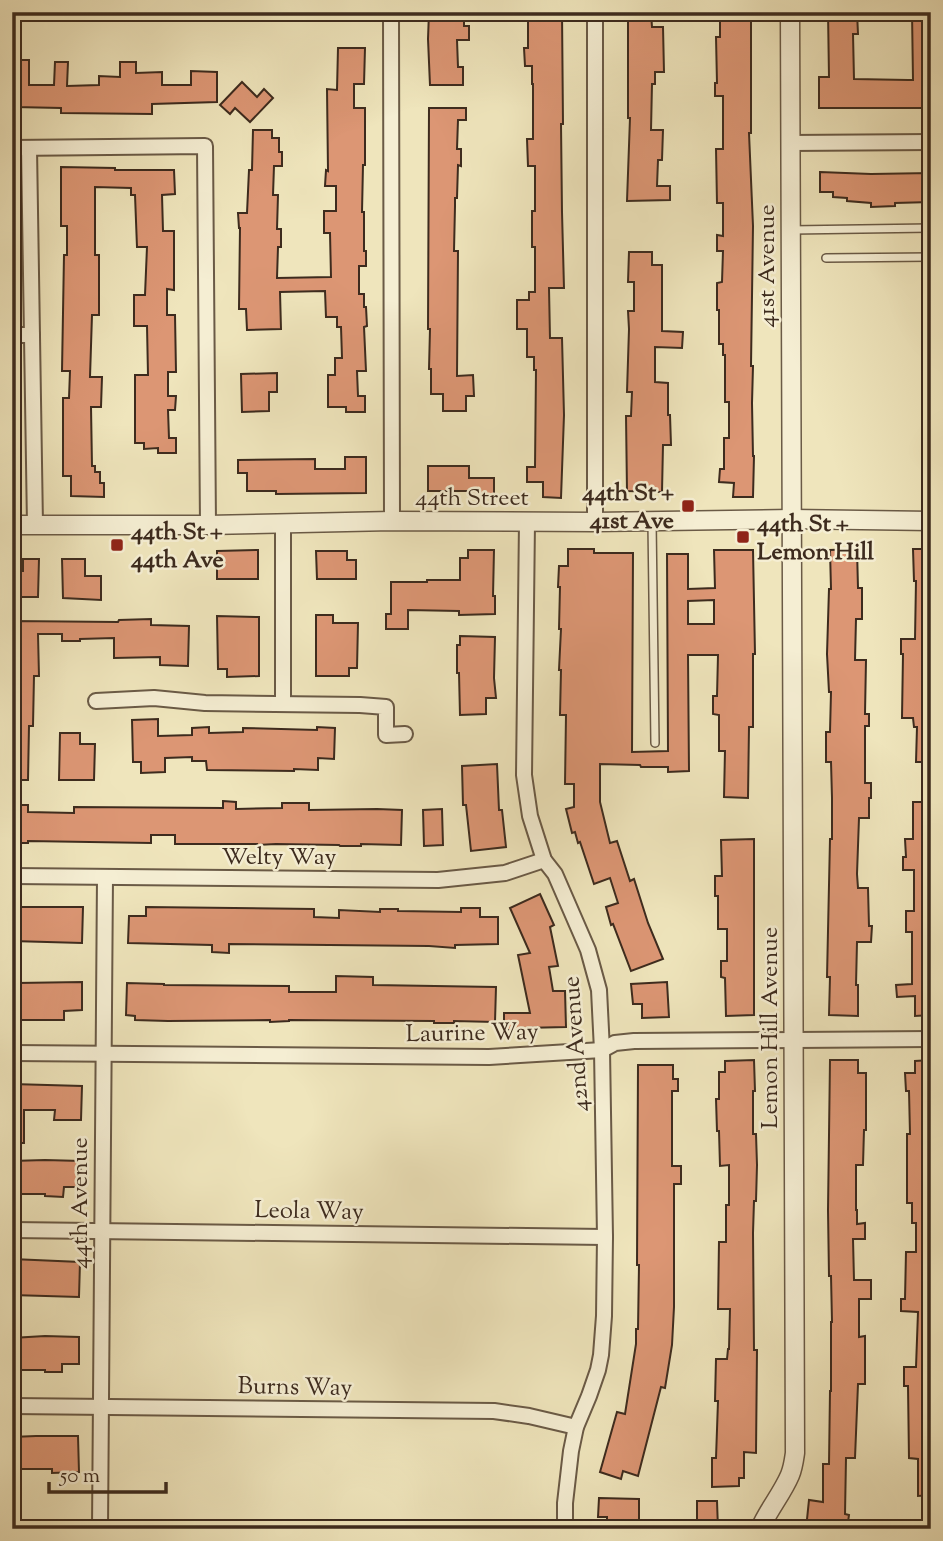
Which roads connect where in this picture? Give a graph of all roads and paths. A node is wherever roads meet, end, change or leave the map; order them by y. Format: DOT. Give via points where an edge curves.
graph roads {
  1 [pos="391,12"];
  2 [pos="595,12"];
  3 [pos="790,12"];
  4 [pos="931,142"];
  5 [pos="790,143"];
  6 [pos="12,148"];
  7 [pos="29,148"];
  8 [pos="931,228"];
  9 [pos="791,230"];
  10 [pos="931,257"];
  11 [pos="826,258"];
  12 [pos="12,335"];
  13 [pos="32,335"];
  14 [pos="792,519"];
  15 [pos="392,521"];
  16 [pos="931,521"];
  17 [pos="527,522"];
  18 [pos="596,522"];
  19 [pos="652,522"];
  20 [pos="283,524"];
  21 [pos="12,525"];
  22 [pos="208,525"];
  23 [pos="34,526"];
  24 [pos="96,701"];
  25 [pos="284,704"];
  26 [pos="405,734"];
  27 [pos="655,743"];
  28 [pos="544,860"];
  29 [pos="12,876"];
  30 [pos="105,877"];
  31 [pos="794,1040"];
  32 [pos="931,1040"];
  33 [pos="602,1050"];
  34 [pos="12,1053"];
  35 [pos="103,1054"];
  36 [pos="12,1230"];
  37 [pos="102,1230"];
  38 [pos="605,1237"];
  39 [pos="12,1406"];
  40 [pos="101,1407"];
  41 [pos="576,1427"];
  42 [pos="100,1529"];
  43 [pos="565,1529"];
  44 [pos="760,1529"];
  1 -- 15 [label="street"];
  2 -- 18 [label="street"];
  3 -- 5 [label="street, 41st Avenue"];
  4 -- 5 [label="street"];
  5 -- 9 [label="street, 41st Avenue"];
  6 -- 7 [label="street"];
  7 -- 13 [label="street"];
  7 -- 22 [label="street" via="205,146"];
  8 -- 9 [label="lane"];
  9 -- 14 [label="street, 41st Avenue"];
  10 -- 11 [label="lane"];
  12 -- 13 [label="street"];
  13 -- 23 [label="street"];
  14 -- 16 [label="street, 44th Street"];
  14 -- 19 [label="street, 44th Street"];
  14 -- 31 [label="street, Lemon Hill Avenue"];
  15 -- 17 [label="street, 44th Street"];
  15 -- 20 [label="street, 44th Street"];
  17 -- 18 [label="street, 44th Street"];
  17 -- 28 [label="street, 42nd Avenue" via="524,775 530,816"];
  18 -- 19 [label="street, 44th Street"];
  19 -- 27 [label="lane"];
  20 -- 22 [label="street, 44th Street"];
  20 -- 25 [label="street"];
  21 -- 23 [label="street, 44th Street"];
  22 -- 23 [label="street, 44th Street"];
  24 -- 25 [label="street" via="154,698"];
  25 -- 26 [label="street" via="386,707 386,735"];
  28 -- 30 [label="street, Welty Way" via="505,873 438,880"];
  28 -- 33 [label="street, 42nd Avenue" via="555,874 588,950 599,990"];
  29 -- 30 [label="street, Welty Way"];
  30 -- 35 [label="street, 44th Avenue"];
  31 -- 32 [label="street, Laurine Way"];
  31 -- 33 [label="street, Laurine Way" via="634,1041"];
  31 -- 44 [label="street, Lemon Hill Avenue" via="795,1453 782,1492"];
  33 -- 35 [label="street, Laurine Way" via="489,1057"];
  33 -- 38 [label="street, 42nd Avenue"];
  34 -- 35 [label="street, Laurine Way"];
  35 -- 37 [label="street, 44th Avenue"];
  36 -- 37 [label="street, Leola Way"];
  37 -- 38 [label="street, Leola Way"];
  37 -- 40 [label="street, 44th Avenue"];
  38 -- 41 [label="street, 42nd Avenue" via="601,1355"];
  39 -- 40 [label="street, Burns Way"];
  40 -- 41 [label="street, Burns Way" via="494,1411"];
  40 -- 42 [label="street, 44th Avenue"];
  41 -- 43 [label="street, 42nd Avenue" via="567,1472"];
}
